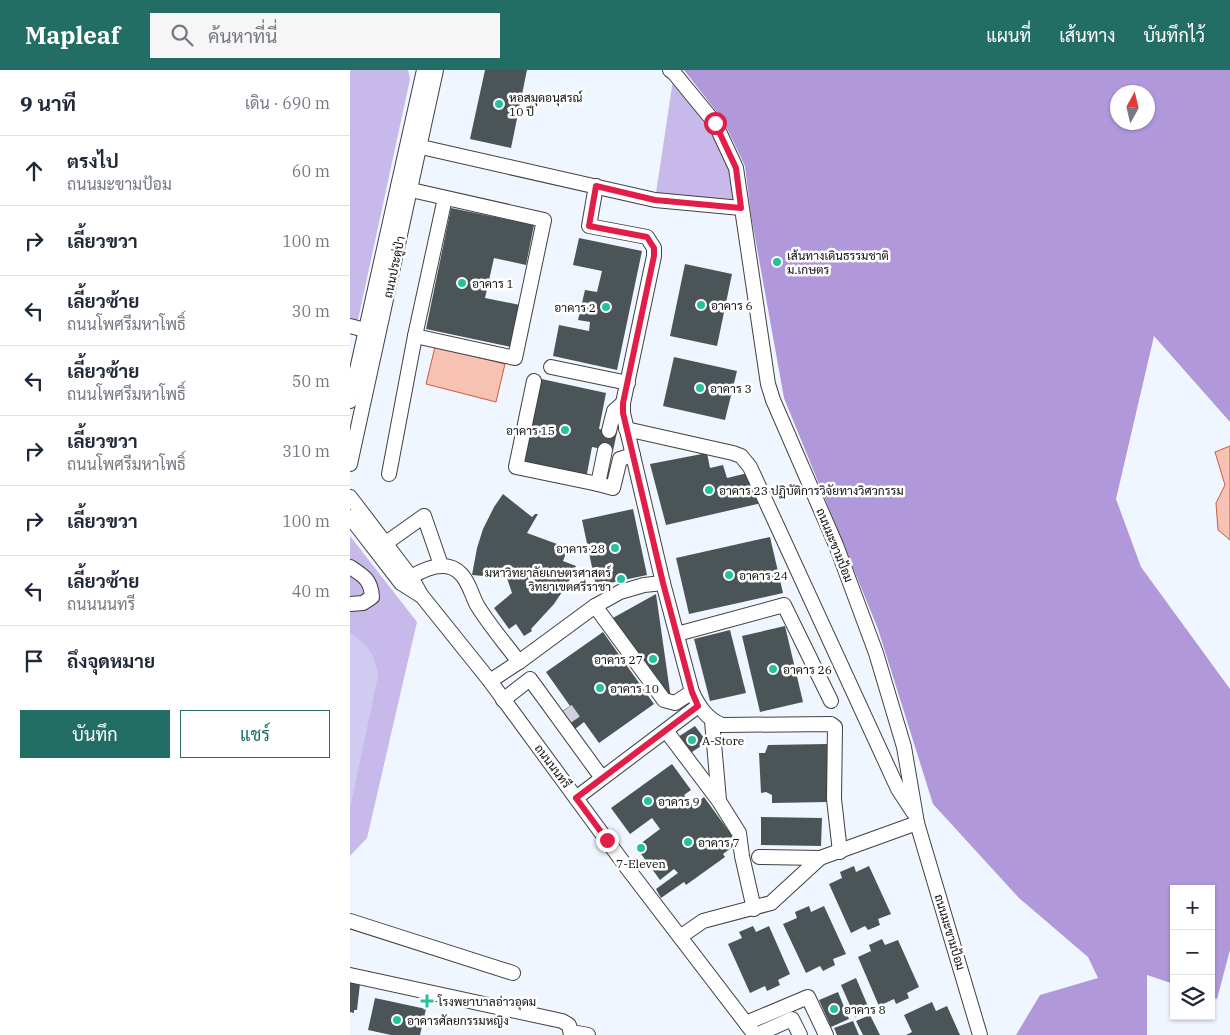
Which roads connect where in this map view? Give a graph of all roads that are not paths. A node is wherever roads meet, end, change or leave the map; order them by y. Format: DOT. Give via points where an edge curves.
graph roads {
  1 [pos="424,70"];
  2 [pos="436,70"];
  3 [pos="670,70"];
  4 [pos="413,146"];
  5 [pos="596,186"];
  6 [pos="404,189"];
  7 [pos="445,198"];
  8 [pos="741,208"];
  9 [pos="350,326"];
  10 [pos="365,330"];
  11 [pos="415,336"];
  12 [pos="551,367"];
  13 [pos="534,381"];
  14 [pos="628,383"];
  15 [pos="356,395"];
  16 [pos="623,403"];
  17 [pos="626,429"];
  18 [pos="610,431"];
  19 [pos="605,450"];
  20 [pos="633,455"];
  21 [pos="350,464"];
  22 [pos="389,474"];
  23 [pos="598,484"];
  24 [pos="350,498"];
  25 [pos="350,517"];
  26 [pos="386,543"];
  27 [pos="441,565"];
  28 [pos="350,568"];
  29 [pos="411,577"];
  30 [pos="663,583"];
  31 [pos="421,595"];
  32 [pos="350,604"];
  33 [pos="595,606"];
  34 [pos="677,634"];
  35 [pos="519,662"];
  36 [pos="490,681"];
  37 [pos="692,692"];
  38 [pos="503,700"];
  39 [pos="831,701"];
  40 [pos="698,706"];
  41 [pos="550,707"];
  42 [pos="566,709"];
  43 [pos="712,721"];
  44 [pos="578,726"];
  45 [pos="667,732"];
  46 [pos="575,741"];
  47 [pos="602,778"];
  48 [pos="576,798"];
  49 [pos="719,801"];
  50 [pos="917,820"];
  51 [pos="840,852"];
  52 [pos="759,857"];
  53 [pos="820,858"];
  54 [pos="754,909"];
  55 [pos="350,922"];
  56 [pos="680,937"];
  57 [pos="513,973"];
  58 [pos="350,976"];
  59 [pos="746,1023"];
  60 [pos="571,1034"];
  61 [pos="588,1035"];
  62 [pos="755,1035"];
  63 [pos="800,1035"];
  64 [pos="826,1035"];
  65 [pos="980,1035"];
  1 -- 4 [label="street, ถนนประดู่ป่า"];
  2 -- 4 [label="street, ถนนประดู่ป่า"];
  3 -- 8 [label="street, ถนนมะขามป้อม" via="715,123 736,168"];
  4 -- 5 [label="street"];
  4 -- 6 [label="street, ถนนประดู่ป่า"];
  5 -- 8 [label="street" via="655,200"];
  5 -- 14 [label="street" via="589,226 647,237 654,248"];
  6 -- 7 [label="street"];
  6 -- 10 [label="street, ถนนประดู่ป่า"];
  6 -- 15 [label="street, ถนนประดู่ป่า"];
  7 -- 11 [label="street"];
  7 -- 11 [label="street" via="544,220 515,358"];
  8 -- 50 [label="street, ถนนมะขามป้อม" via="771,392 836,545 876,653 904,747"];
  9 -- 10 [label="street"];
  10 -- 15 [label="street, ถนนประดู่ป่า"];
  11 -- 22 [label="street"];
  12 -- 14 [label="street"];
  13 -- 23 [label="street" via="516,467"];
  14 -- 16 [label="street"];
  15 -- 21 [label="street, ถนนประดู่ป่า"];
  16 -- 17 [label="street"];
  16 -- 18 [label="street" via="614,411"];
  17 -- 20 [label="street"];
  17 -- 50 [label="street" via="733,453 741,456 750,467 898,789"];
  19 -- 23 [label="street"];
  20 -- 23 [label="street" via="620,458 614,488"];
  20 -- 30 [label="street"];
  24 -- 26 [label="street, ถนนนนทรี"];
  25 -- 31 [label="street, ถนนนนทรี" via="401,583"];
  26 -- 27 [label="street" via="424,516"];
  26 -- 29 [label="street, ถนนนนทรี"];
  27 -- 29 [label="street"];
  27 -- 35 [label="street" via="462,574 477,605"];
  28 -- 32 [label="street" via="366,578 372,597 363,603"];
  29 -- 31 [label="street, ถนนนนทรี"];
  30 -- 33 [label="street" via="620,592"];
  30 -- 34 [label="street"];
  31 -- 36 [label="street, ถนนนนทรี"];
  33 -- 35 [label="street"];
  33 -- 37 [label="street" via="664,700 675,703"];
  34 -- 37 [label="street"];
  34 -- 39 [label="street" via="784,605"];
  35 -- 36 [label="street"];
  36 -- 38 [label="street, ถนนนนทรี"];
  37 -- 40 [label="street"];
  38 -- 41 [label="street" via="530,679"];
  38 -- 48 [label="street, ถนนนนทรี"];
  40 -- 43 [label="street"];
  40 -- 45 [label="street"];
  41 -- 42 [label="street"];
  41 -- 46 [label="street"];
  43 -- 49 [label="street"];
  43 -- 51 [label="street" via="722,725 831,724 836,727 834,798"];
  44 -- 46 [label="street"];
  45 -- 47 [label="street"];
  45 -- 49 [label="street"];
  46 -- 47 [label="street"];
  47 -- 48 [label="street"];
  48 -- 56 [label="street, ถนนนนทรี"];
  49 -- 54 [label="street" via="739,833"];
  50 -- 51 [label="street"];
  50 -- 65 [label="street, ถนนมะขามป้อม"];
  51 -- 53 [label="street"];
  52 -- 53 [label="street"];
  53 -- 54 [label="street" via="771,903"];
  54 -- 56 [label="street" via="703,921"];
  55 -- 57 [label="street"];
  56 -- 59 [label="street, ถนนนนทรี"];
  58 -- 60 [label="street" via="562,1021 570,1025"];
  59 -- 62 [label="street, ถนนนนทรี"];
  59 -- 64 [label="street" via="808,997"];
  60 -- 61 [label="street"];
  62 -- 63 [label="street" via="792,1019"];
}
